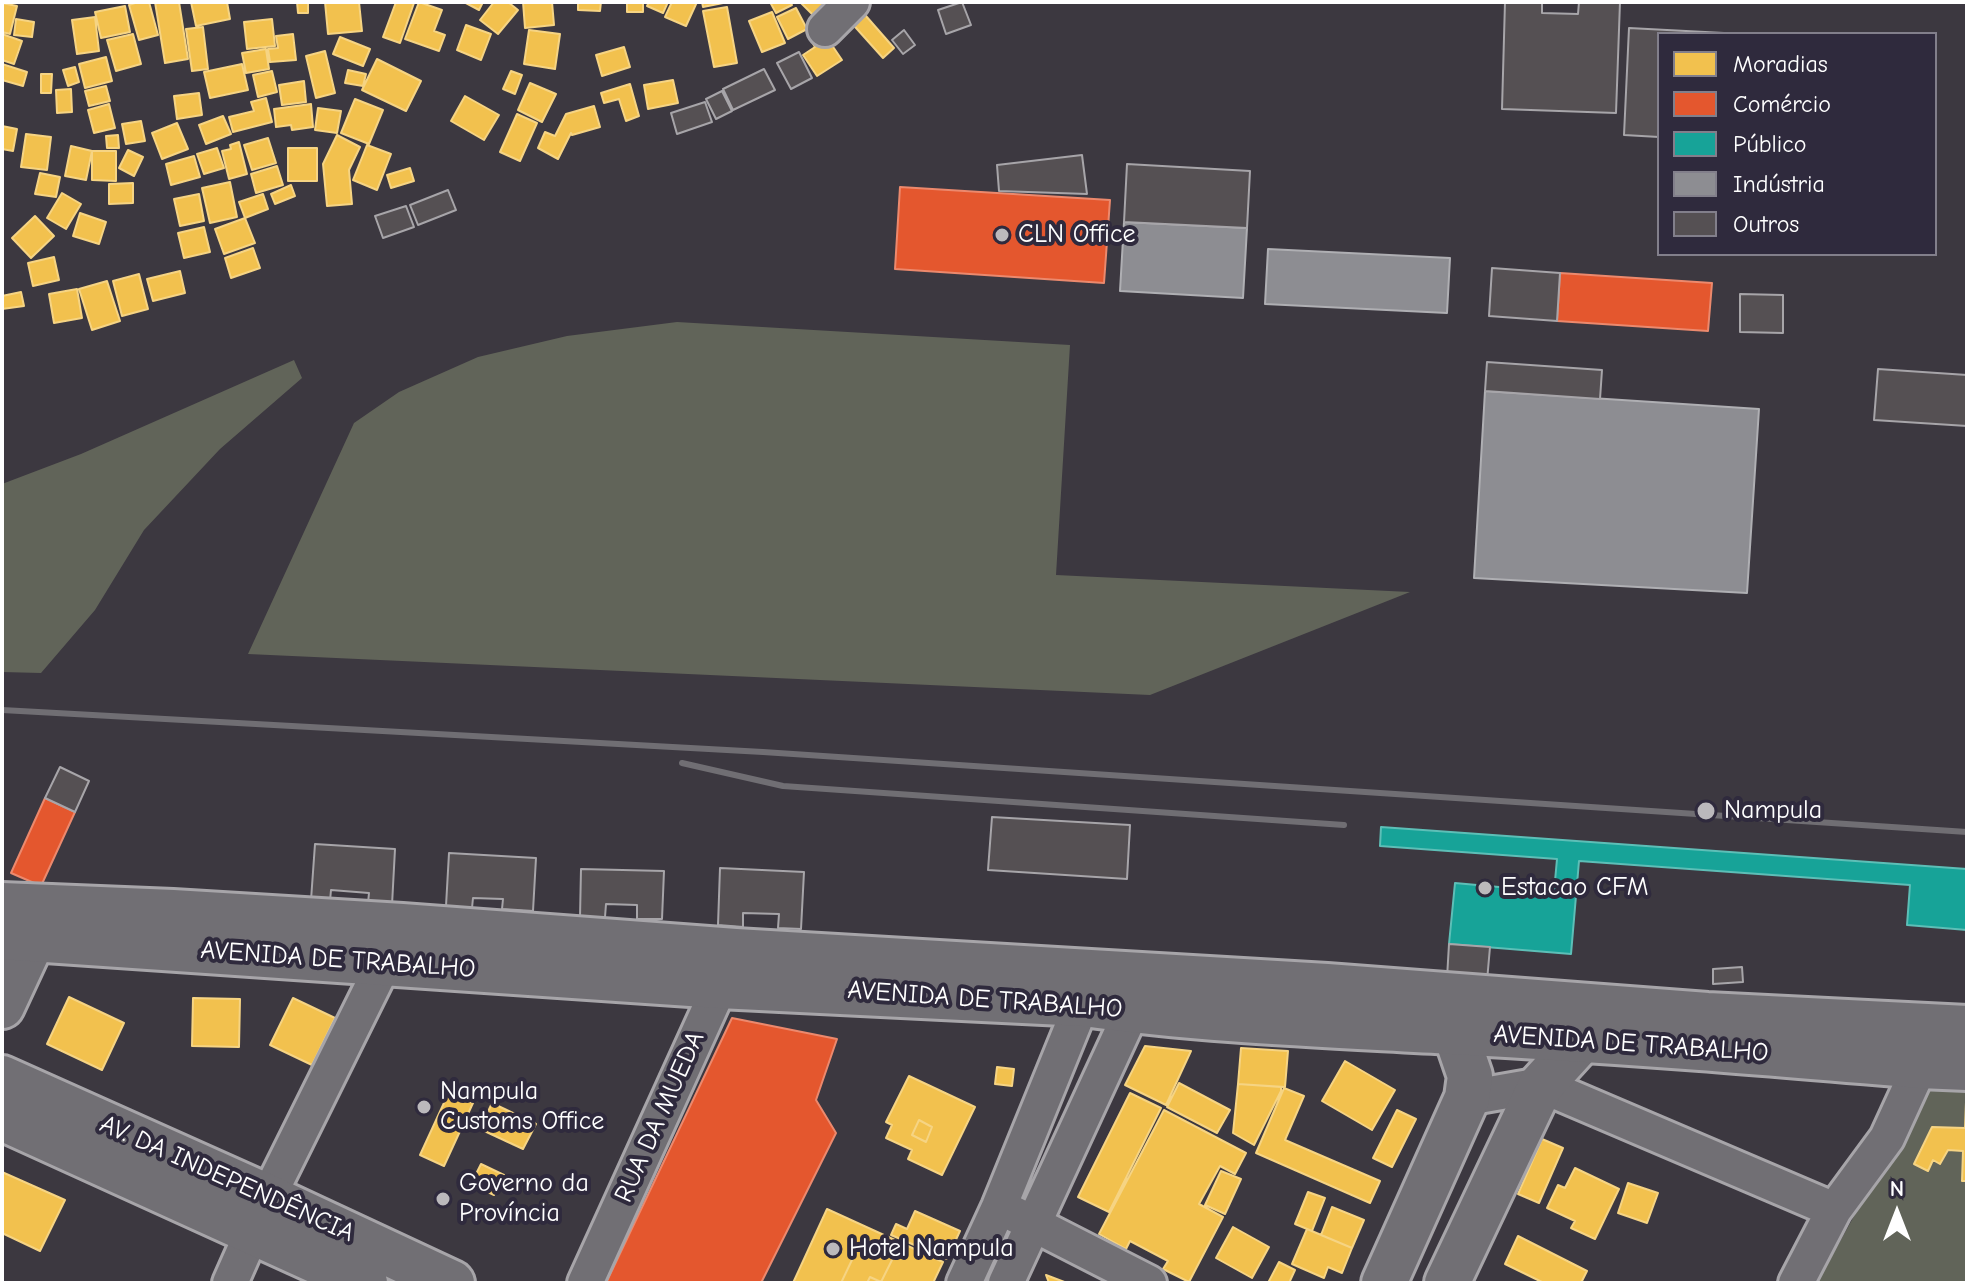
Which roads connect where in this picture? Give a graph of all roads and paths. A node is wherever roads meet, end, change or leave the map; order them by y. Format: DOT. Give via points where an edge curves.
graph roads {
  1 [pos="852,2"];
  2 [pos="825,29"];
  3 [pos="2,905"];
  4 [pos="402,926"];
  5 [pos="28,928"];
  6 [pos="383,965"];
  7 [pos="728,968"];
  8 [pos="1089,988"];
  9 [pos="1140,994"];
  10 [pos="2,1006"];
  11 [pos="1326,1006"];
  12 [pos="1967,1028"];
  13 [pos="1455,1032"];
  14 [pos="1801,1037"];
  15 [pos="1581,1041"];
  16 [pos="1920,1066"];
  17 [pos="1967,1068"];
  18 [pos="2,1078"];
  19 [pos="1541,1085"];
  20 [pos="1467,1098"];
  21 [pos="2,1118"];
  22 [pos="999,1207"];
  23 [pos="1834,1210"];
  24 [pos="260,1214"];
  25 [pos="1034,1224"];
  26 [pos="230,1283"];
  27 [pos="365,1283"];
  28 [pos="452,1283"];
  29 [pos="585,1283"];
  30 [pos="964,1283"];
  31 [pos="1006,1283"];
  32 [pos="1149,1283"];
  33 [pos="1384,1283"];
  34 [pos="1447,1283"];
  35 [pos="1796,1283"];
  1 -- 2 [label="street"];
  3 -- 5 [label="main road, AVENIDA DE TRABALHO"];
  4 -- 5 [label="main road, AVENIDA DE TRABALHO"];
  4 -- 6 [label="street"];
  4 -- 7 [label="main road, AVENIDA DE TRABALHO"];
  5 -- 6 [label="main road, AVENIDA DE TRABALHO"];
  5 -- 10 [label="main road"];
  6 -- 7 [label="main road, AVENIDA DE TRABALHO"];
  6 -- 24 [label="street"];
  7 -- 8 [label="main road, AVENIDA DE TRABALHO"];
  7 -- 29 [label="street, RUA DA MUEDA"];
  8 -- 9 [label="main road, AVENIDA DE TRABALHO"];
  8 -- 22 [label="street"];
  9 -- 11 [label="main road, AVENIDA DE TRABALHO"];
  9 -- 25 [label="street"];
  11 -- 13 [label="main road, AVENIDA DE TRABALHO"];
  11 -- 14 [label="main road, AVENIDA DE TRABALHO" via="1707,1015"];
  12 -- 14 [label="main road, AVENIDA DE TRABALHO"];
  13 -- 15 [label="main road, AVENIDA DE TRABALHO"];
  13 -- 20 [label="main road" via="1470,1076"];
  14 -- 15 [label="main road, AVENIDA DE TRABALHO"];
  14 -- 16 [label="main road, AVENIDA DE TRABALHO"];
  15 -- 19 [label="main road"];
  16 -- 17 [label="main road, AVENIDA DE TRABALHO"];
  16 -- 23 [label="street" via="1887,1138"];
  18 -- 24 [label="main road, AV. DA INDEPENDÊNCIA"];
  19 -- 20 [label="street"];
  19 -- 23 [label="street"];
  19 -- 34 [label="main road"];
  20 -- 33 [label="main road"];
  21 -- 24 [label="main road, AV. DA INDEPENDÊNCIA"];
  22 -- 25 [label="street"];
  22 -- 30 [label="street"];
  23 -- 35 [label="street"];
  24 -- 26 [label="street"];
  24 -- 27 [label="main road, AV. DA INDEPENDÊNCIA"];
  24 -- 28 [label="main road, AV. DA INDEPENDÊNCIA"];
  25 -- 31 [label="street"];
  25 -- 32 [label="street"];
}
